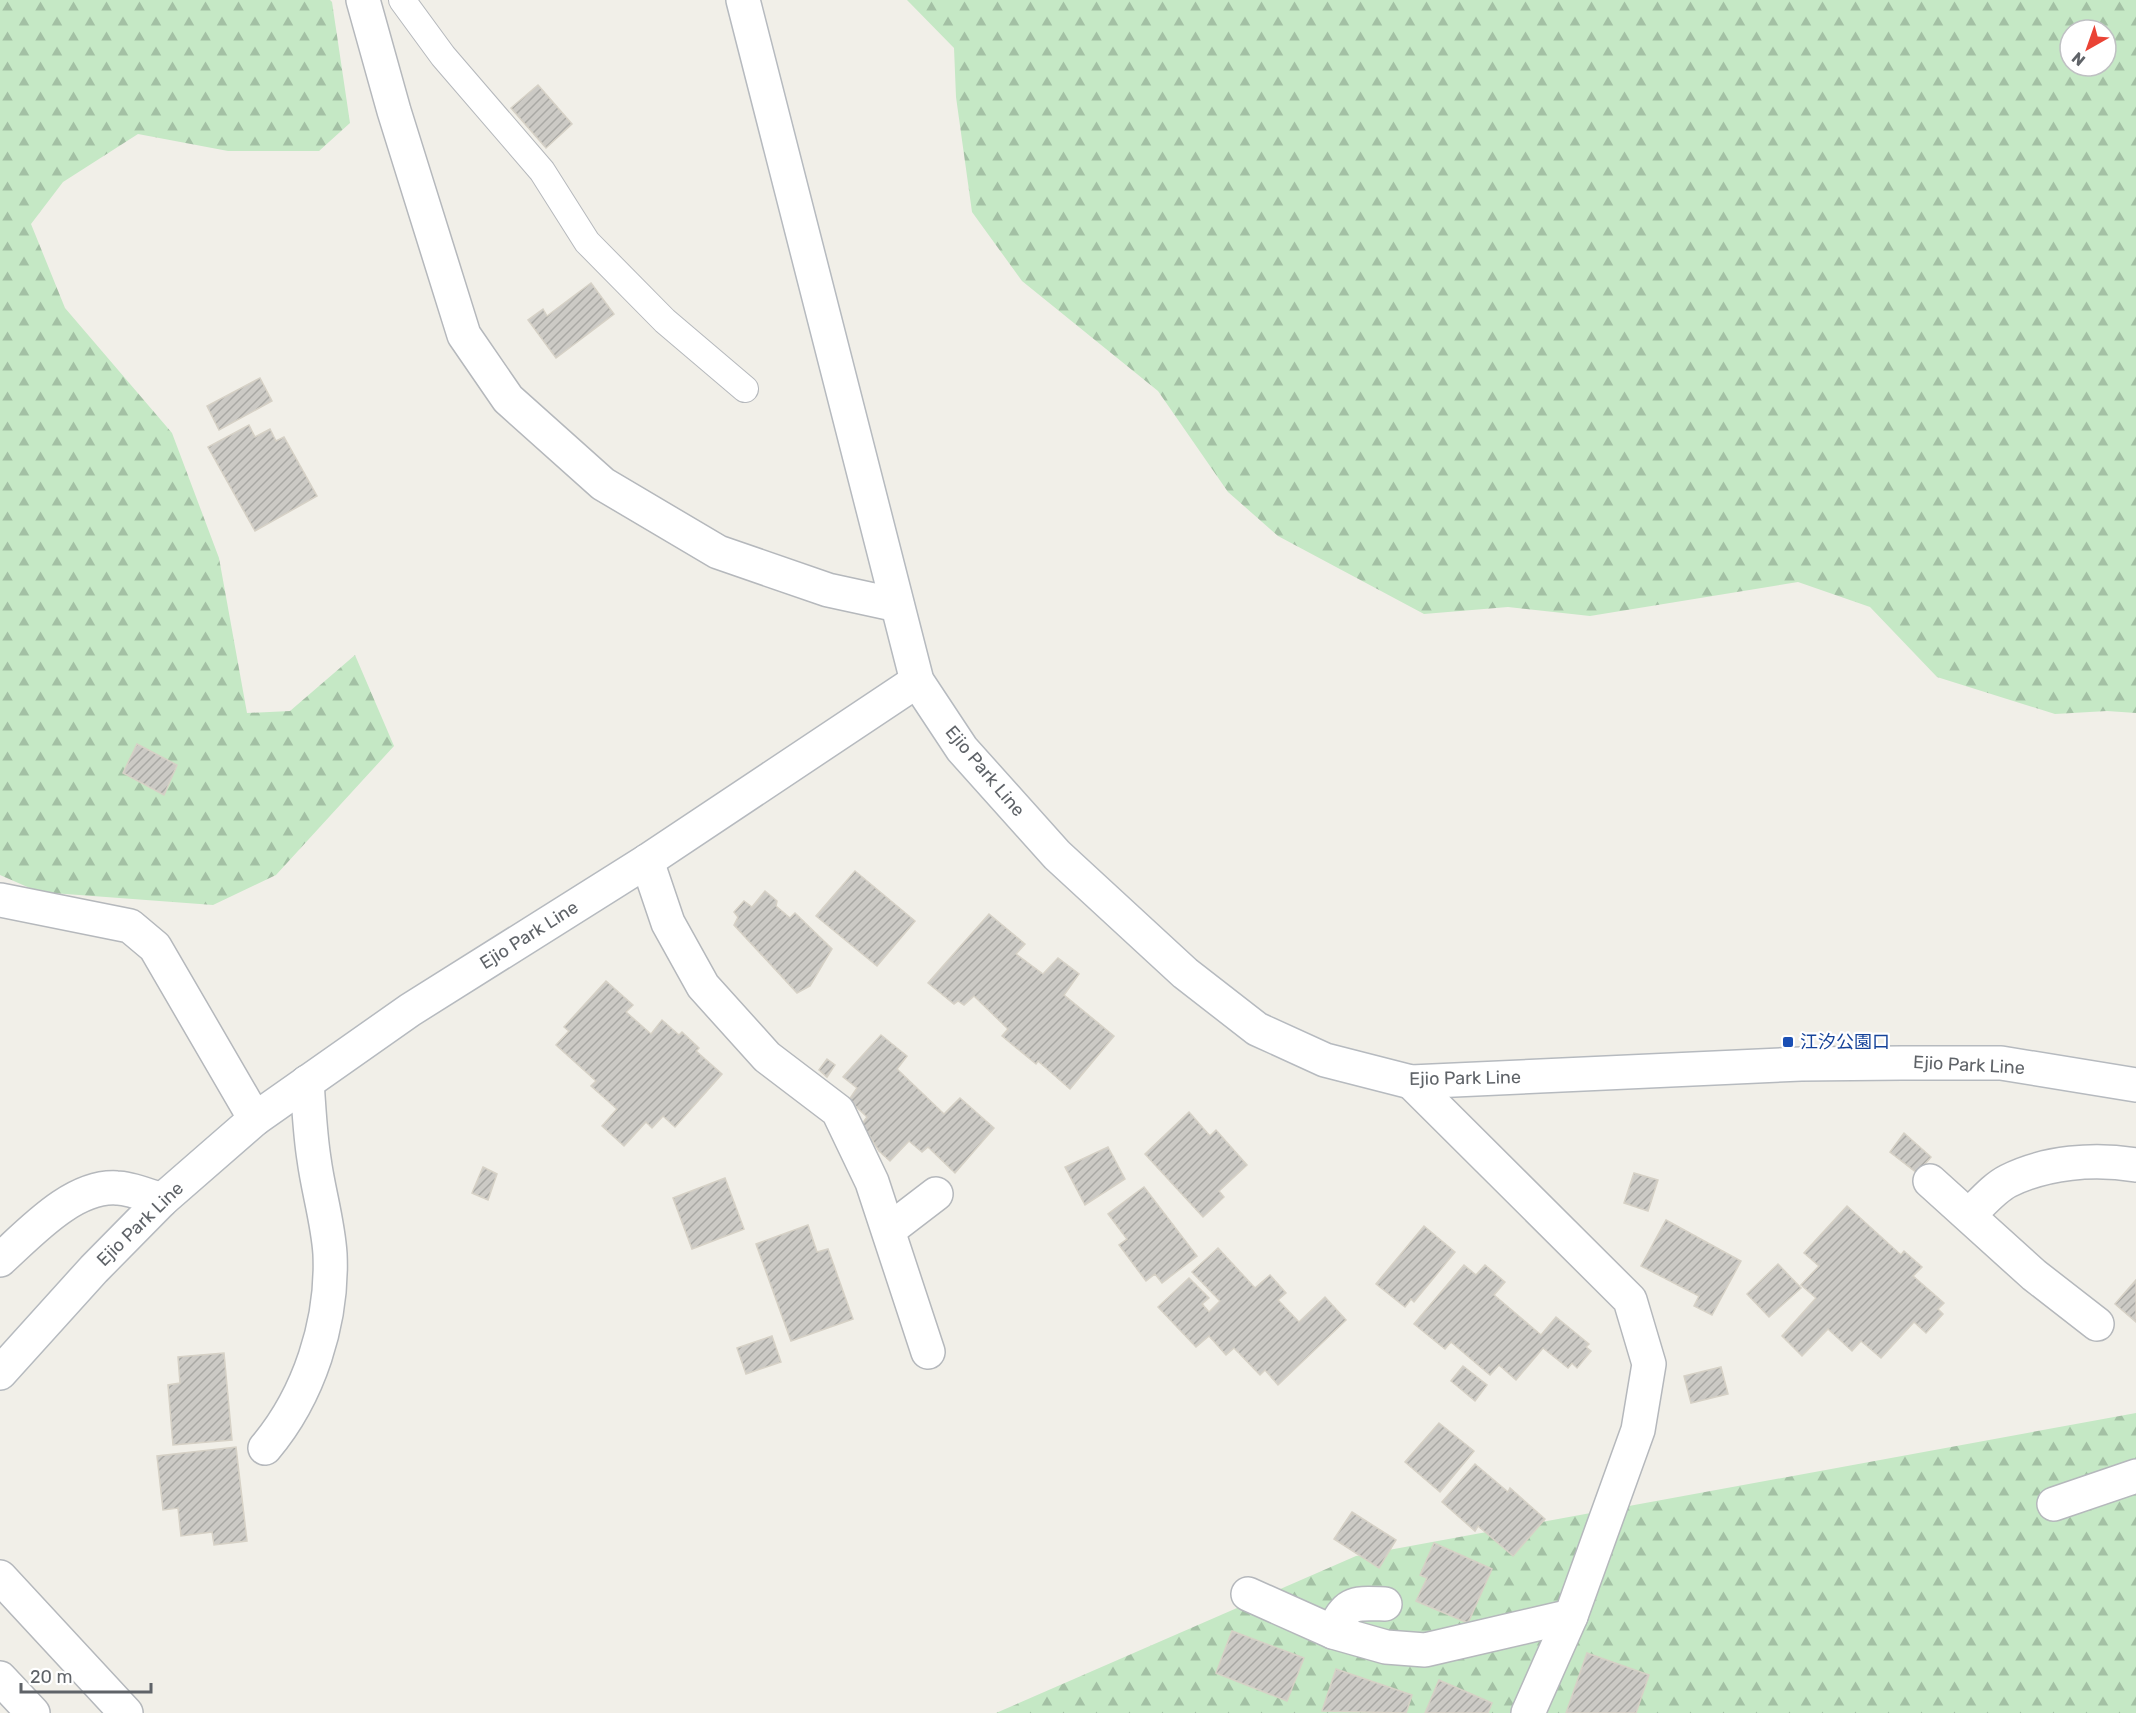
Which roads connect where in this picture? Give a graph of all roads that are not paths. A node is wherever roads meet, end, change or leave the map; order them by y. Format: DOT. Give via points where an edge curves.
graph roads {
  1 [pos="363,0"];
  2 [pos="402,0"];
  3 [pos="743,0"];
  4 [pos="745,389"];
  5 [pos="897,604"];
  6 [pos="917,681"];
  7 [pos="647,861"];
  8 [pos="0,900"];
  9 [pos="307,1082"];
  10 [pos="1411,1082"];
  11 [pos="2136,1085"];
  12 [pos="255,1119"];
  13 [pos="2136,1165"];
  14 [pos="1929,1181"];
  15 [pos="936,1194"];
  16 [pos="162,1200"];
  17 [pos="1969,1215"];
  18 [pos="889,1230"];
  19 [pos="0,1260"];
  20 [pos="2097,1324"];
  21 [pos="928,1352"];
  22 [pos="0,1373"];
  23 [pos="265,1448"];
  24 [pos="2136,1476"];
  25 [pos="2054,1504"];
  26 [pos="0,1577"];
  27 [pos="1248,1594"];
  28 [pos="1385,1604"];
  29 [pos="1571,1616"];
  30 [pos="1334,1632"];
  31 [pos="0,1678"];
  32 [pos="33,1713"];
  33 [pos="126,1713"];
  34 [pos="1528,1713"];
  1 -- 5 [label="street" via="464,335 508,399 603,484 718,552 828,590"];
  2 -- 4 [label="lane" via="443,56 543,171 587,242 664,321"];
  3 -- 5 [label="street"];
  5 -- 6 [label="street"];
  6 -- 7 [label="street, Ejio Park Line"];
  6 -- 10 [label="street, Ejio Park Line" via="962,749 1057,855 1185,973 1257,1029 1325,1060"];
  7 -- 9 [label="street, Ejio Park Line" via="410,1010"];
  7 -- 18 [label="street" via="668,923 703,986 767,1057 838,1111 872,1182"];
  8 -- 12 [label="street" via="130,926 155,947"];
  9 -- 12 [label="street, Ejio Park Line"];
  9 -- 23 [label="street" via="313,1157 330,1253 327,1309 308,1380 283,1427"];
  10 -- 11 [label="street, Ejio Park Line" via="1902,1062 2001,1063"];
  10 -- 29 [label="street" via="1630,1300 1649,1364 1638,1430"];
  12 -- 16 [label="street, Ejio Park Line"];
  13 -- 17 [label="street" via="2055,1164 2006,1182"];
  14 -- 17 [label="street"];
  15 -- 18 [label="street"];
  16 -- 19 [label="street" via="116,1187 78,1195"];
  16 -- 22 [label="street, Ejio Park Line"];
  17 -- 20 [label="street" via="2034,1275"];
  18 -- 21 [label="street"];
  24 -- 25 [label="street"];
  26 -- 33 [label="street"];
  27 -- 30 [label="street"];
  28 -- 30 [label="street" via="1356,1603 1342,1611"];
  29 -- 30 [label="street" via="1425,1650 1386,1647"];
  29 -- 34 [label="street"];
  31 -- 32 [label="street"];
}
